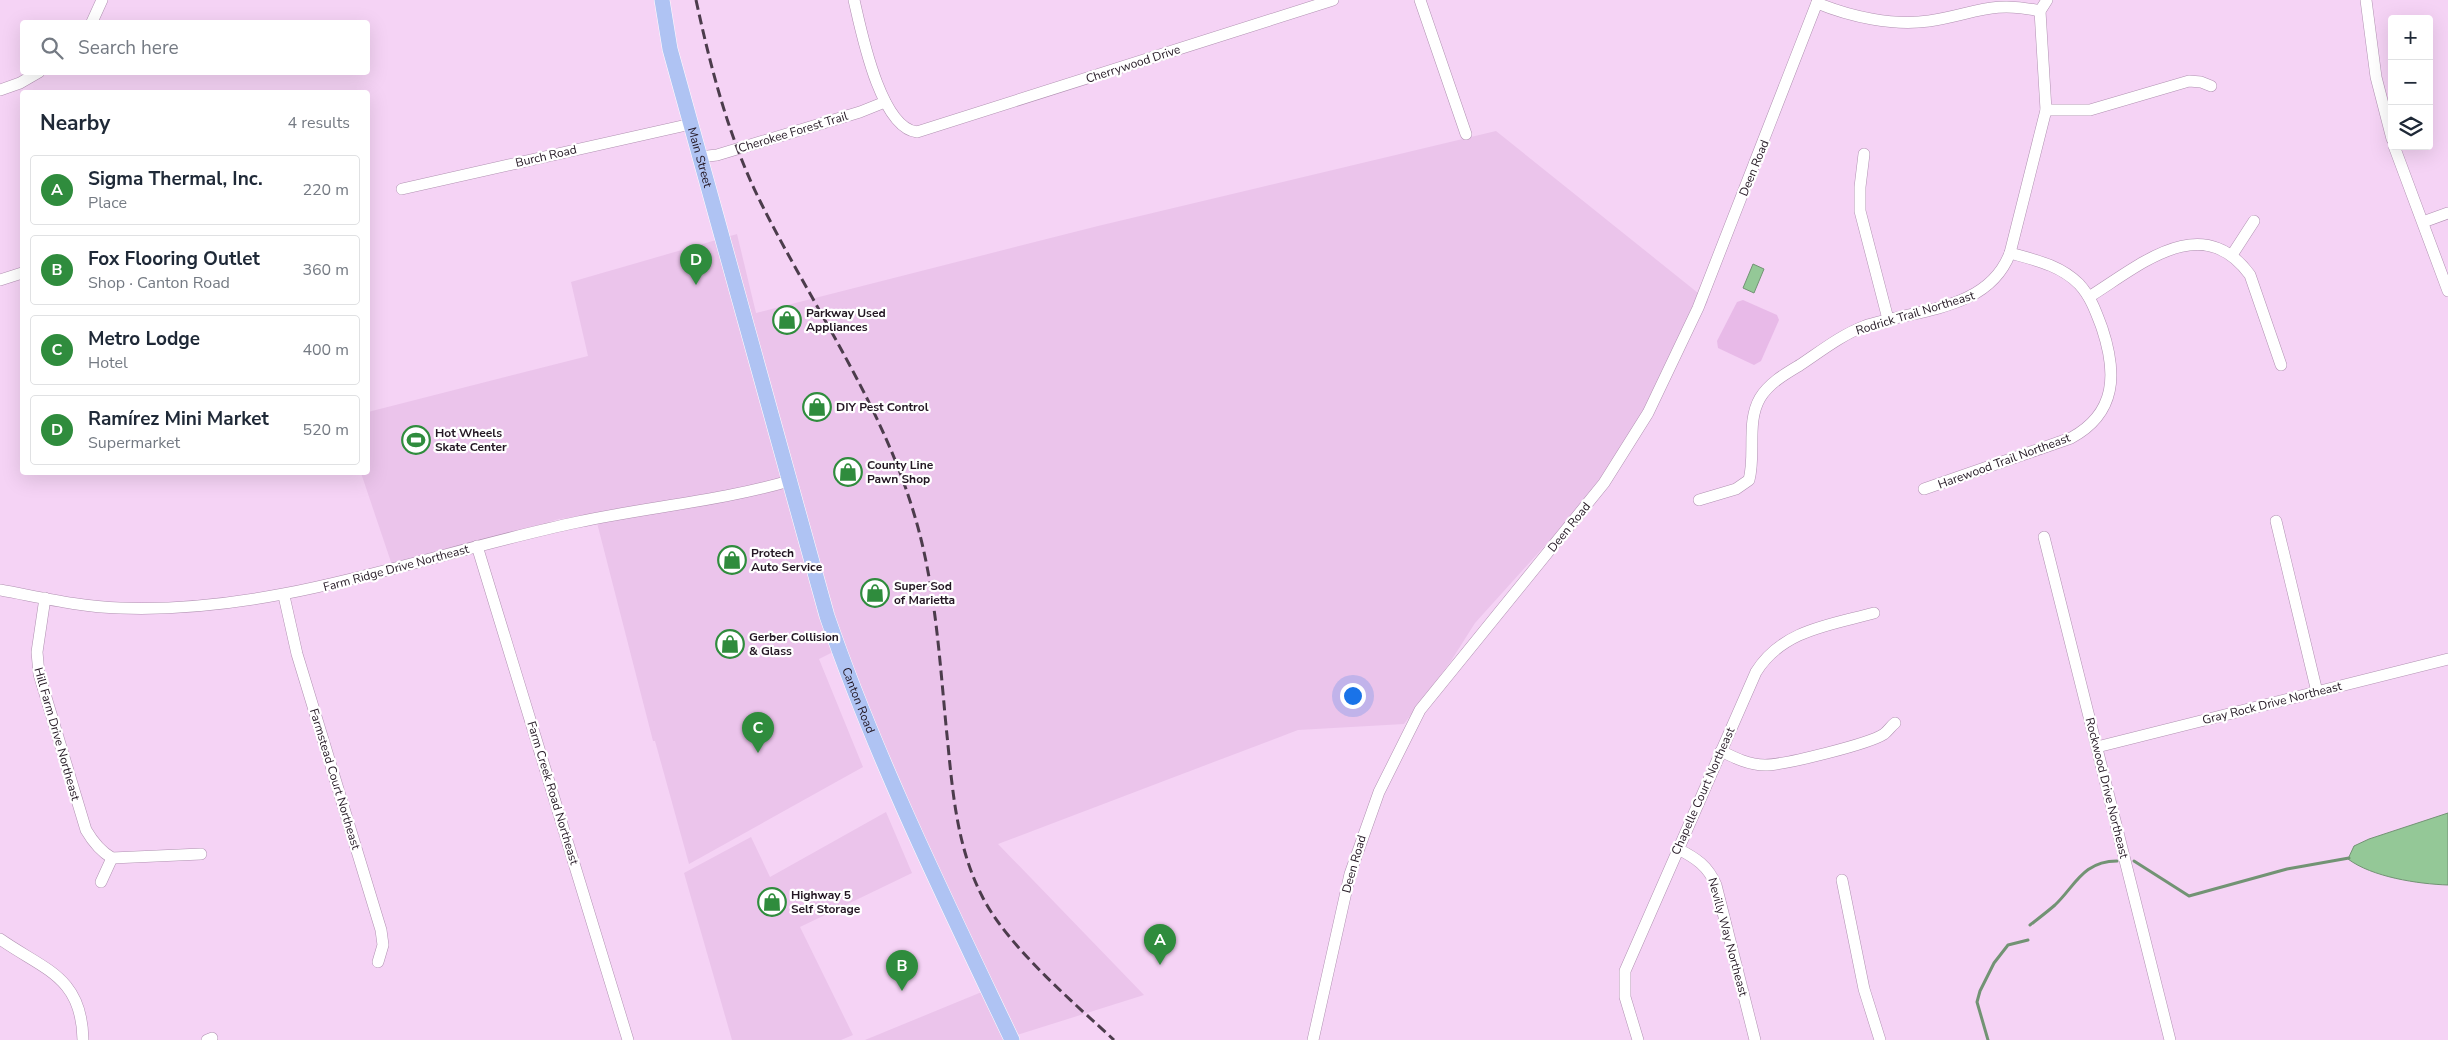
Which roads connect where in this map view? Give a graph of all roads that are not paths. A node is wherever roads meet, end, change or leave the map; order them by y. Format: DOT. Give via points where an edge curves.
graph roads {
  1 [pos="102,0"];
  2 [pos="662,0"];
  3 [pos="854,0"];
  4 [pos="1333,0"];
  5 [pos="1420,0"];
  6 [pos="2047,0"];
  7 [pos="2366,0"];
  8 [pos="1818,1"];
  9 [pos="2040,10"];
  10 [pos="93,20"];
  11 [pos="34,75"];
  12 [pos="2211,86"];
  13 [pos="0,90"];
  14 [pos="885,102"];
  15 [pos="2046,110"];
  16 [pos="691,124"];
  17 [pos="2388,124"];
  18 [pos="1466,134"];
  19 [pos="2396,150"];
  20 [pos="1864,154"];
  21 [pos="700,157"];
  22 [pos="402,189"];
  23 [pos="2448,213"];
  24 [pos="2254,222"];
  25 [pos="2423,222"];
  26 [pos="2010,253"];
  27 [pos="2232,255"];
  28 [pos="20,276"];
  29 [pos="0,280"];
  30 [pos="2448,291"];
  31 [pos="2090,297"];
  32 [pos="742,314"];
  33 [pos="1888,319"];
  34 [pos="2281,365"];
  35 [pos="788,481"];
  36 [pos="1924,489"];
  37 [pos="1699,500"];
  38 [pos="2276,521"];
  39 [pos="2044,537"];
  40 [pos="477,546"];
  41 [pos="0,590"];
  42 [pos="284,596"];
  43 [pos="45,598"];
  44 [pos="1874,613"];
  45 [pos="2448,659"];
  46 [pos="2317,692"];
  47 [pos="1895,723"];
  48 [pos="2097,746"];
  49 [pos="1721,752"];
  50 [pos="1678,849"];
  51 [pos="201,854"];
  52 [pos="112,858"];
  53 [pos="1842,880"];
  54 [pos="101,882"];
  55 [pos="0,939"];
  56 [pos="378,962"];
  57 [pos="83,1040"];
  58 [pos="628,1040"];
  59 [pos="1012,1040"];
  60 [pos="1313,1040"];
  61 [pos="1638,1040"];
  62 [pos="1755,1040"];
  63 [pos="1880,1040"];
  64 [pos="2170,1040"];
  1 -- 10 [label="street"];
  2 -- 16 [label="main road, Main Street" via="670,49"];
  3 -- 14 [label="street" via="864,43"];
  4 -- 14 [label="street, Cherrywood Drive" via="932,128 910,131 902,126"];
  5 -- 18 [label="street"];
  6 -- 9 [label="street"];
  7 -- 17 [label="street" via="2376,77"];
  8 -- 9 [label="street" via="1838,10 1899,22 1931,20 2002,3"];
  8 -- 60 [label="street, Deen Road" via="1698,308 1648,413 1604,483 1420,710 1386,776 1350,874"];
  9 -- 15 [label="street, Rodrick Trail Northeast"];
  11 -- 13 [label="street"];
  12 -- 15 [label="street" via="2189,81 2090,110"];
  14 -- 21 [label="street, Cherokee Forest Trail" via="717,155"];
  15 -- 26 [label="street, Rodrick Trail Northeast"];
  16 -- 21 [label="main road, Main Street"];
  16 -- 22 [label="street, Burch Road"];
  19 -- 25 [label="street"];
  20 -- 33 [label="street" via="1860,210"];
  21 -- 32 [label="main road, Main Street"];
  23 -- 25 [label="street"];
  24 -- 27 [label="street"];
  25 -- 30 [label="street"];
  26 -- 31 [label="street, Harewood Trail Northeast" via="2061,270"];
  26 -- 33 [label="street, Rodrick Trail Northeast" via="2000,274 1975,295"];
  27 -- 31 [label="street" via="2199,244 2176,246"];
  27 -- 34 [label="street" via="2250,275"];
  28 -- 29 [label="street"];
  31 -- 36 [label="street, Harewood Trail Northeast" via="2109,349 2112,369 2105,404 2092,424 2084,432 2065,441"];
  32 -- 35 [label="main road, Canton Road"];
  33 -- 37 [label="street, Rodrick Trail Northeast" via="1835,341 1772,383 1755,410 1753,464 1749,480 1736,489"];
  35 -- 40 [label="street, Farm Ridge Drive Northeast" via="578,522"];
  35 -- 59 [label="main road, Canton Road" via="851,686"];
  38 -- 46 [label="street"];
  39 -- 48 [label="street, Rockwood Drive Northeast"];
  40 -- 42 [label="street, Farm Ridge Drive Northeast"];
  40 -- 58 [label="street, Farm Creek Road Northeast"];
  41 -- 43 [label="street, Farm Ridge Drive Northeast"];
  42 -- 43 [label="street, Farm Ridge Drive Northeast" via="225,604 154,608 109,608"];
  42 -- 56 [label="street, Farmstead Court Northeast" via="297,654 381,930 383,945"];
  43 -- 52 [label="street, Hill Farm Drive Northeast" via="37,652 38,674 86,830 96,846"];
  44 -- 49 [label="street, Chapelle Court Northeast" via="1800,634 1773,650 1756,672"];
  45 -- 46 [label="street, Gray Rock Drive Northeast"];
  46 -- 48 [label="street, Gray Rock Drive Northeast"];
  47 -- 49 [label="street" via="1869,741 1781,763 1752,763"];
  48 -- 64 [label="street, Rockwood Drive Northeast"];
  49 -- 50 [label="street, Chapelle Court Northeast"];
  50 -- 61 [label="street, Chapelle Court Northeast" via="1626,971 1625,997"];
  50 -- 62 [label="street, Nevilly Way Northeast" via="1700,861 1716,885"];
  51 -- 52 [label="street"];
  52 -- 54 [label="street"];
  53 -- 63 [label="street" via="1864,989"];
  55 -- 57 [label="street" via="46,966 63,981 76,1004"];
}
